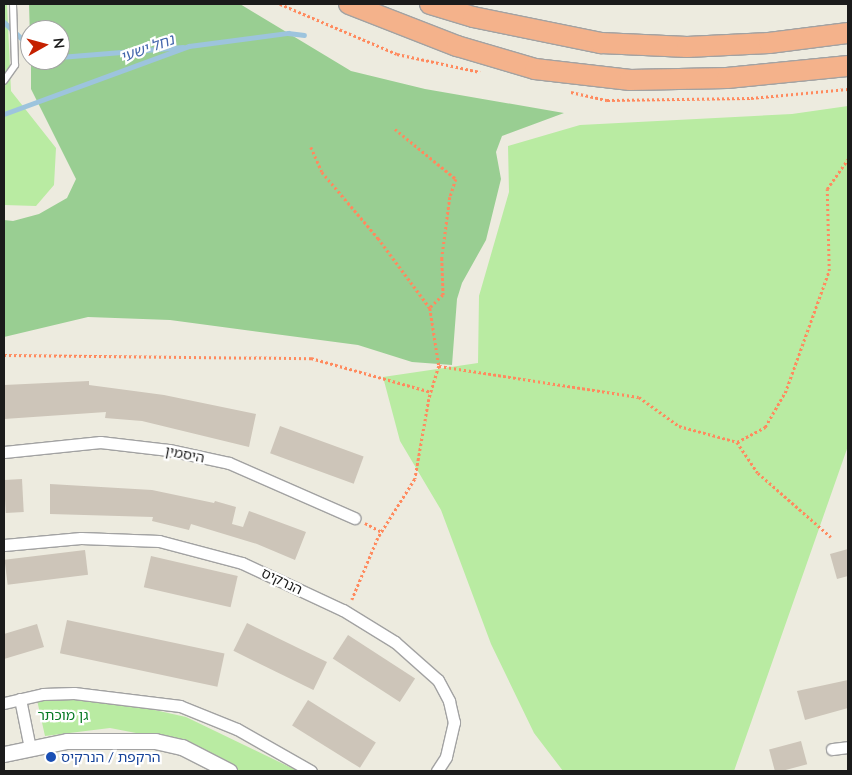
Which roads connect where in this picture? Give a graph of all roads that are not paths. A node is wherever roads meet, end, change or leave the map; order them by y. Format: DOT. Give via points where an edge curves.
graph roads {
  1 [pos="13,4"];
  2 [pos="349,4"];
  3 [pos="430,4"];
  4 [pos="848,33"];
  5 [pos="848,66"];
  6 [pos="4,81"];
  7 [pos="4,452"];
  8 [pos="354,518"];
  9 [pos="4,545"];
  10 [pos="20,699"];
  11 [pos="4,703"];
  12 [pos="848,747"];
  13 [pos="30,748"];
  14 [pos="832,749"];
  15 [pos="4,754"];
  16 [pos="229,771"];
  17 [pos="311,771"];
  18 [pos="437,771"];
  1 -- 6 [label="lane" via="15,65"];
  2 -- 5 [label="highway" via="457,46 535,69 630,80 727,78"];
  3 -- 4 [label="highway" via="473,17 601,43 686,48 769,43"];
  7 -- 8 [label="street, היסמין" via="100,442 169,450 229,463"];
  9 -- 18 [label="street, הנרקיס" via="81,538 159,541 242,563 347,613 395,642 438,680 449,701 454,722 446,758"];
  10 -- 11 [label="street"];
  10 -- 13 [label="street"];
  10 -- 17 [label="street" via="74,693 180,706 237,729"];
  12 -- 14 [label="street"];
  13 -- 15 [label="street"];
  13 -- 16 [label="street" via="76,741 155,741 182,747"];
}
